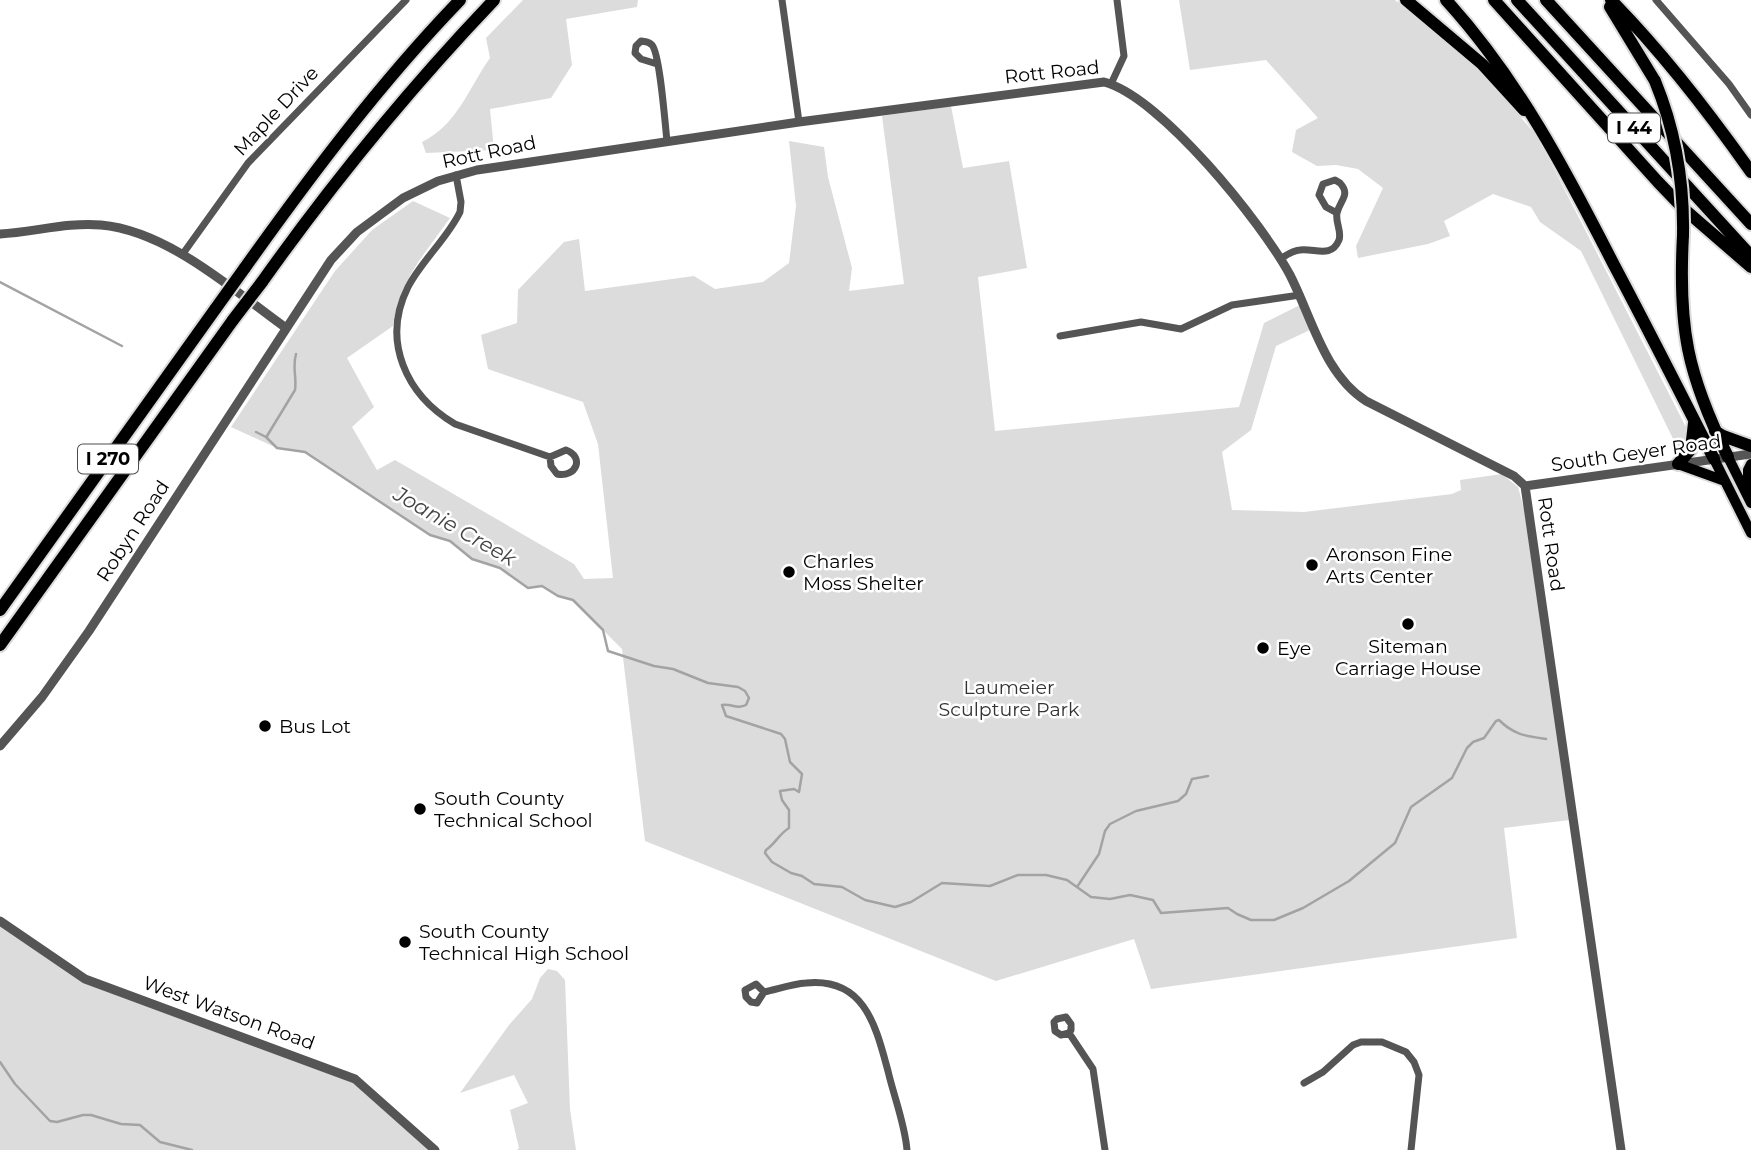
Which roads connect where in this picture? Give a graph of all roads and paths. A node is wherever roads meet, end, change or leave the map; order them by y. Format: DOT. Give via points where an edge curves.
graph roads {
  1 [pos="406,0"];
  2 [pos="460,0"];
  3 [pos="494,0"];
  4 [pos="782,0"];
  5 [pos="1117,0"];
  6 [pos="1406,0"];
  7 [pos="1446,0"];
  8 [pos="1494,0"];
  9 [pos="1517,0"];
  10 [pos="1546,0"];
  11 [pos="1609,0"];
  12 [pos="1656,0"];
  13 [pos="657,64"];
  14 [pos="1111,84"];
  15 [pos="1751,115"];
  16 [pos="799,122"];
  17 [pos="1538,125"];
  18 [pos="667,141"];
  19 [pos="1751,172"];
  20 [pos="456,175"];
  21 [pos="1337,214"];
  22 [pos="1751,223"];
  23 [pos="0,234"];
  24 [pos="182,255"];
  25 [pos="1751,256"];
  26 [pos="1280,259"];
  27 [pos="1751,267"];
  28 [pos="1300,295"];
  29 [pos="286,328"];
  30 [pos="1060,336"];
  31 [pos="1693,419"];
  32 [pos="1715,430"];
  33 [pos="1751,446"];
  34 [pos="1751,454"];
  35 [pos="550,457"];
  36 [pos="1728,457"];
  37 [pos="1714,459"];
  38 [pos="1678,464"];
  39 [pos="1751,464"];
  40 [pos="1725,481"];
  41 [pos="1525,486"];
  42 [pos="1749,499"];
  43 [pos="1751,533"];
  44 [pos="0,610"];
  45 [pos="0,645"];
  46 [pos="0,746"];
  47 [pos="0,921"];
  48 [pos="764,992"];
  49 [pos="1069,1033"];
  50 [pos="1304,1083"];
  51 [pos="435,1150"];
  52 [pos="907,1150"];
  53 [pos="1105,1150"];
  54 [pos="1411,1150"];
  55 [pos="1621,1150"];
  1 -- 24 [label="street, Maple Drive" via="248,163"];
  2 -- 44 [label="highway, I 270, bridge" via="345,132"];
  3 -- 45 [label="highway, I 270, bridge" via="341,173"];
  4 -- 16 [label="street"];
  5 -- 14 [label="street" via="1124,56"];
  6 -- 17 [label="highway" via="1482,64"];
  7 -- 17 [label="highway" via="1504,72"];
  8 -- 27 [label="highway" via="1658,182"];
  9 -- 25 [label="highway, I 44"];
  10 -- 22 [label="highway, I 44"];
  11 -- 19 [label="highway" via="1690,89"];
  11 -- 32 [label="highway, bridge" via="1655,81 1672,128 1682,181 1685,344"];
  12 -- 15 [label="street" via="1730,84"];
  13 -- 18 [label="street"];
  14 -- 16 [label="street, Rott Road" via="1093,82"];
  14 -- 26 [label="street, Rott Road" via="1179,133"];
  16 -- 18 [label="street, Rott Road"];
  17 -- 31 [label="highway"];
  18 -- 20 [label="street, Rott Road"];
  20 -- 29 [label="street, Rott Road" via="403,198 357,232 331,260"];
  20 -- 35 [label="street" via="460,212 408,288 399,314 402,364 413,387 442,416"];
  21 -- 21 [label="street" via="1345,192 1340,183 1329,180 1319,195"];
  21 -- 26 [label="street" via="1340,234 1329,251 1303,249"];
  23 -- 24 [label="street" via="103,225 150,237"];
  24 -- 29 [label="street"];
  26 -- 28 [label="street, Rott Road"];
  28 -- 30 [label="street" via="1231,304 1181,329 1141,323"];
  28 -- 41 [label="street, Rott Road" via="1331,363 1354,393 1514,476"];
  29 -- 46 [label="street, Robyn Road" via="89,631"];
  31 -- 37 [label="highway"];
  31 -- 38 [label="highway" via="1691,449"];
  32 -- 33 [label="highway"];
  32 -- 36 [label="highway"];
  34 -- 36 [label="street, South Geyer Road"];
  36 -- 37 [label="street, South Geyer Road"];
  36 -- 42 [label="main road"];
  37 -- 38 [label="street, South Geyer Road"];
  37 -- 40 [label="main road"];
  38 -- 40 [label="main road"];
  38 -- 41 [label="street, South Geyer Road"];
  39 -- 42 [label="main road"];
  40 -- 43 [label="main road"];
  41 -- 55 [label="street, Rott Road"];
  47 -- 51 [label="street, West Watson Road" via="85,979 355,1079"];
  48 -- 52 [label="street" via="816,983 857,997 876,1029"];
  49 -- 53 [label="street" via="1093,1069"];
  50 -- 54 [label="street" via="1362,1042 1382,1042 1406,1052 1419,1075"];
}
